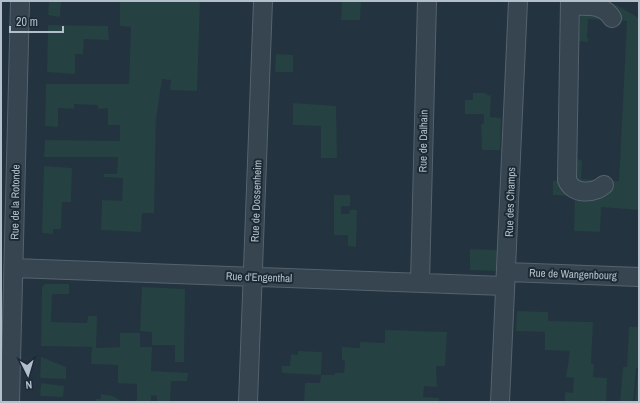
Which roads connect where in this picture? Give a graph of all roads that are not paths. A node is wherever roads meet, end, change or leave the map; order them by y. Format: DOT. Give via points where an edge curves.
graph roads {
  1 [pos="20,1"];
  2 [pos="264,1"];
  3 [pos="427,1"];
  4 [pos="518,1"];
  5 [pos="570,4"];
  6 [pos="612,18"];
  7 [pos="9,78"];
  8 [pos="604,185"];
  9 [pos="14,268"];
  10 [pos="253,276"];
  11 [pos="639,277"];
  12 [pos="506,279"];
  13 [pos="420,282"];
  14 [pos="10,402"];
  15 [pos="248,402"];
  16 [pos="500,402"];
  1 -- 7 [label="street, Rue de la Rotonde"];
  2 -- 10 [label="street, Rue de Dossenheim"];
  3 -- 13 [label="street, Rue de Dalhain"];
  4 -- 12 [label="street, Rue des Champs"];
  5 -- 6 [label="street" via="600,7 608,11"];
  5 -- 8 [label="street" via="567,180 569,186 577,191 594,191"];
  7 -- 9 [label="street, Rue de la Rotonde"];
  9 -- 10 [label="street, Rue d'Engenthal"];
  9 -- 14 [label="street, Rue de la Rotonde"];
  10 -- 13 [label="street, Rue d'Engenthal"];
  10 -- 15 [label="street, Rue de Dossenheim"];
  11 -- 12 [label="street, Rue de Wangenbourg"];
  12 -- 13 [label="street, Rue d'Engenthal"];
  12 -- 16 [label="street, Rue des Champs"];
}
